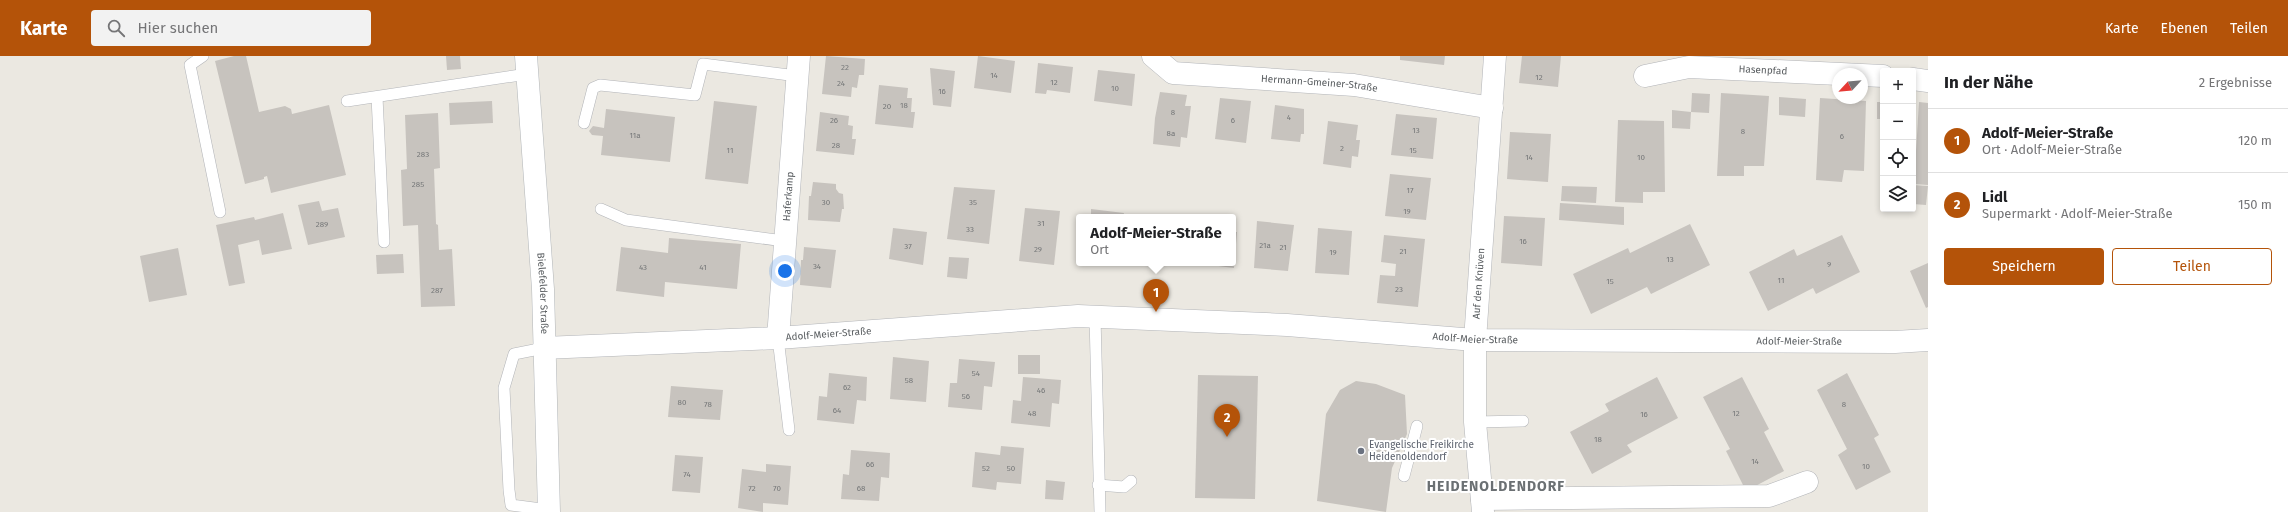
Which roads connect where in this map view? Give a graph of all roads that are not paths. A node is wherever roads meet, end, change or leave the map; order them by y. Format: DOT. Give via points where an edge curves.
graph roads {
  1 [pos="203,56"];
  2 [pos="1152,56"];
  3 [pos="1495,56"];
  4 [pos="526,65"];
  5 [pos="798,66"];
  6 [pos="1645,76"];
  7 [pos="1880,76"];
  8 [pos="1916,79"];
  9 [pos="1928,81"];
  10 [pos="377,97"];
  11 [pos="347,101"];
  12 [pos="1492,108"];
  13 [pos="584,123"];
  14 [pos="601,209"];
  15 [pos="220,212"];
  16 [pos="784,240"];
  17 [pos="384,242"];
  18 [pos="1095,317"];
  19 [pos="778,338"];
  20 [pos="1476,340"];
  21 [pos="1928,340"];
  22 [pos="544,348"];
  23 [pos="1523,420"];
  24 [pos="1475,422"];
  25 [pos="1417,426"];
  26 [pos="789,430"];
  27 [pos="1404,476"];
  28 [pos="1131,481"];
  29 [pos="1807,482"];
  30 [pos="1098,485"];
  31 [pos="1482,506"];
  32 [pos="549,511"];
  33 [pos="1100,512"];
  1 -- 15 [label="lane" via="190,66"];
  2 -- 12 [label="street, Hermann-Gmeiner-Straße" via="1173,73 1354,85"];
  3 -- 12 [label="street, Auf den Knüven"];
  4 -- 10 [label="lane, Bielefelder Straße"];
  4 -- 22 [label="street, Bielefelder Straße" via="543,289"];
  5 -- 13 [label="lane" via="704,64 695,95 600,85 593,88"];
  5 -- 16 [label="street, Haferkamp"];
  6 -- 7 [label="street, Hasenpfad" via="1689,67"];
  8 -- 9 [label="street"];
  10 -- 11 [label="lane, Bielefelder Straße"];
  10 -- 17 [label="lane"];
  12 -- 20 [label="street, Auf den Knüven"];
  14 -- 16 [label="lane" via="626,220"];
  16 -- 19 [label="street, Haferkamp"];
  18 -- 19 [label="street, Adolf-Meier-Straße" via="1078,316"];
  18 -- 20 [label="street, Adolf-Meier-Straße" via="1287,325"];
  18 -- 30 [label="lane"];
  19 -- 22 [label="street, Adolf-Meier-Straße"];
  19 -- 26 [label="lane"];
  20 -- 21 [label="street, Adolf-Meier-Straße"];
  20 -- 24 [label="street, Auf den Knüven"];
  22 -- 32 [label="street, Bielefelder Straße"];
  22 -- 32 [label="lane" via="514,354 504,388 504,403 511,505"];
  23 -- 24 [label="lane"];
  24 -- 31 [label="street, Auf den Knüven"];
  25 -- 27 [label="lane"];
  28 -- 30 [label="lane" via="1124,486"];
  29 -- 31 [label="street" via="1769,496"];
  30 -- 33 [label="lane"];
}
